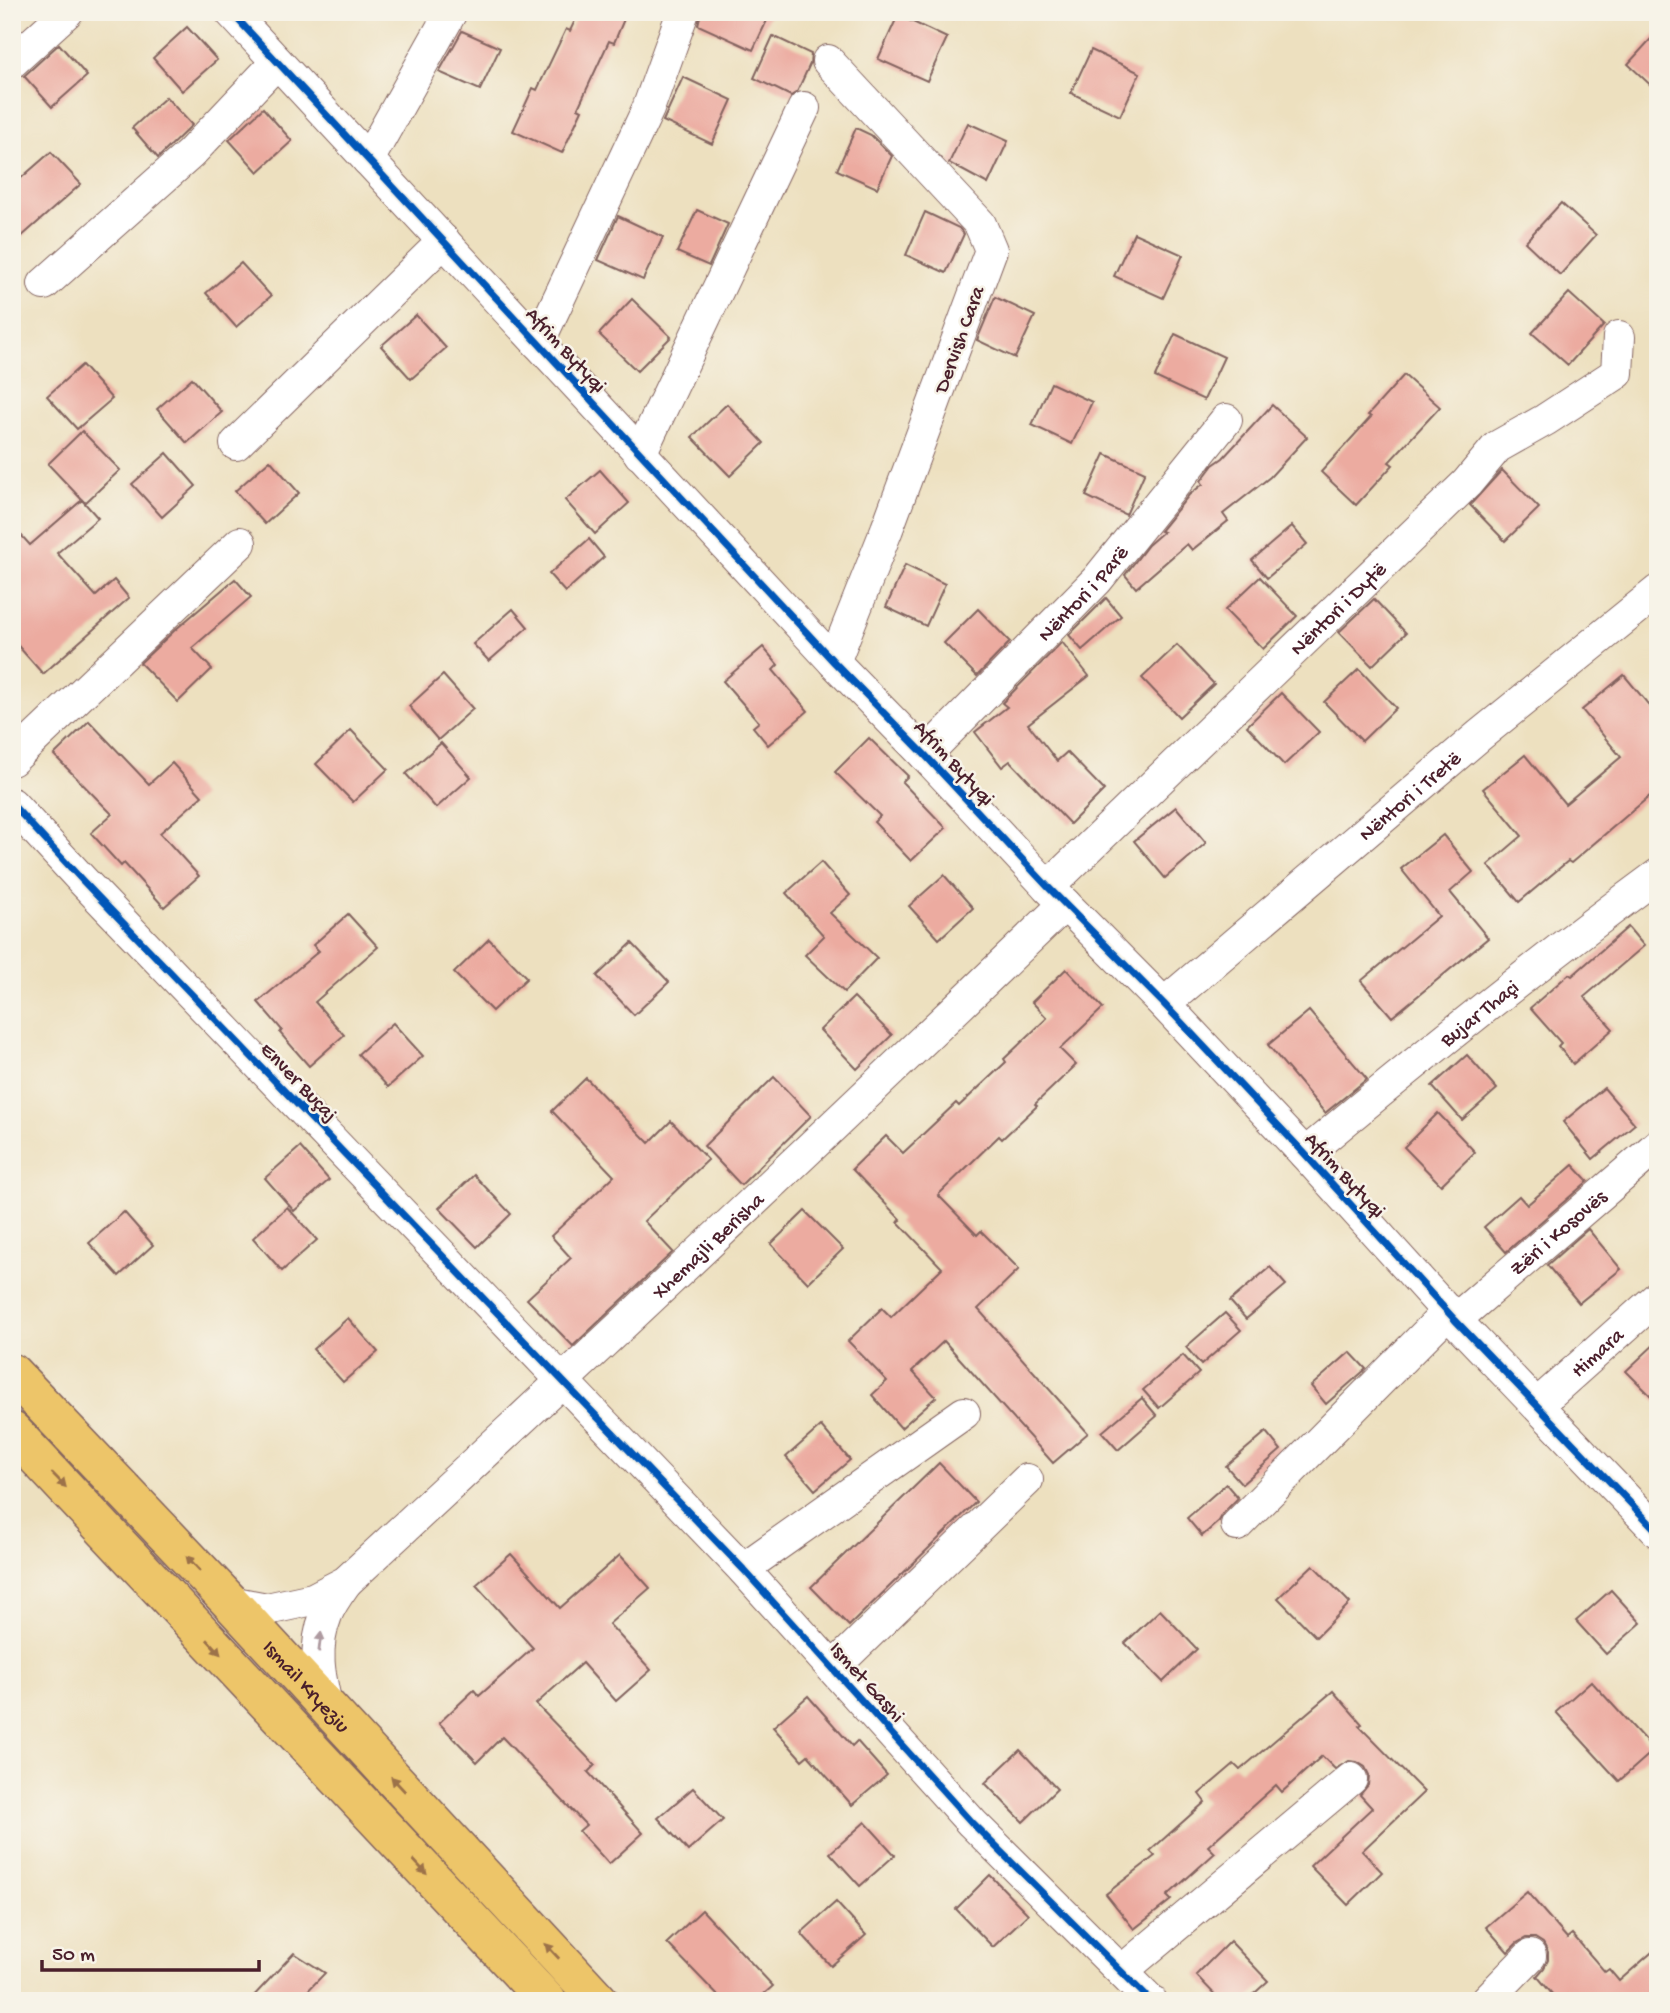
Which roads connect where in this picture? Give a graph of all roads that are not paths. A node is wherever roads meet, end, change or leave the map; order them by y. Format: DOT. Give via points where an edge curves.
graph roads {
  1 [pos="67,12"];
  2 [pos="231,12"];
  3 [pos="451,12"];
  4 [pos="683,12"];
  5 [pos="260,25"];
  6 [pos="828,61"];
  7 [pos="12,62"];
  8 [pos="277,62"];
  9 [pos="804,108"];
  10 [pos="368,160"];
  11 [pos="444,241"];
  12 [pos="44,284"];
  13 [pos="1619,337"];
  14 [pos="538,343"];
  15 [pos="1226,420"];
  16 [pos="236,444"];
  17 [pos="640,454"];
  18 [pos="240,543"];
  19 [pos="1658,591"];
  20 [pos="834,662"];
  21 [pos="925,755"];
  22 [pos="12,760"];
  23 [pos="12,804"];
  24 [pos="1658,875"];
  25 [pos="1056,896"];
  26 [pos="1164,1004"];
  27 [pos="1658,1145"];
  28 [pos="1305,1154"];
  29 [pos="1658,1297"];
  30 [pos="1452,1315"];
  31 [pos="12,1373"];
  32 [pos="564,1381"];
  33 [pos="1537,1405"];
  34 [pos="964,1413"];
  35 [pos="12,1431"];
  36 [pos="1027,1480"];
  37 [pos="1237,1525"];
  38 [pos="1658,1532"];
  39 [pos="744,1570"];
  40 [pos="345,1582"];
  41 [pos="230,1602"];
  42 [pos="833,1668"];
  43 [pos="327,1707"];
  44 [pos="1351,1779"];
  45 [pos="1530,1956"];
  46 [pos="1122,1970"];
  47 [pos="547,2001"];
  48 [pos="599,2001"];
  49 [pos="1151,2001"];
  50 [pos="1486,2001"];
  1 -- 7 [label="street"];
  2 -- 5 [label="street, Afrim Bytyqi"];
  3 -- 10 [label="street"];
  4 -- 14 [label="street, Afrim Bytyqi" via="648,109"];
  5 -- 8 [label="street, Afrim Bytyqi"];
  6 -- 20 [label="street, Dervish Cara" via="980,223 991,250"];
  8 -- 10 [label="street, Afrim Bytyqi"];
  8 -- 12 [label="street" via="190,154"];
  9 -- 17 [label="street"];
  10 -- 11 [label="street, Afrim Bytyqi"];
  11 -- 14 [label="street, Afrim Bytyqi"];
  11 -- 16 [label="street"];
  13 -- 25 [label="street, Nëntori i Dytë" via="1617,373 1497,447"];
  14 -- 17 [label="street, Afrim Bytyqi"];
  15 -- 21 [label="street, Nëntori i Parë" via="1097,580"];
  17 -- 20 [label="street, Afrim Bytyqi"];
  18 -- 22 [label="street"];
  19 -- 26 [label="street, Nëntori i Tretë" via="1470,743"];
  20 -- 21 [label="street, Afrim Bytyqi"];
  21 -- 25 [label="street, Afrim Bytyqi"];
  23 -- 32 [label="street, Enver Buçaj"];
  24 -- 28 [label="street, Bujar Thaçi" via="1417,1060"];
  25 -- 26 [label="street, Afrim Bytyqi"];
  25 -- 32 [label="street, Xhemajli Berisha" via="850,1111"];
  26 -- 28 [label="street, Afrim Bytyqi"];
  27 -- 30 [label="street, Zëri i Kosovës"];
  28 -- 30 [label="street, Afrim Bytyqi"];
  29 -- 33 [label="street, Himara"];
  30 -- 33 [label="street, Afrim Bytyqi"];
  30 -- 37 [label="street"];
  41 -- 31 [label="main road, Ismail Kryeziu, one-way"];
  32 -- 39 [label="street, Ismet Gashi"];
  32 -- 40 [label="street, Xhemajli Berisha"];
  33 -- 38 [label="street, Afrim Bytyqi"];
  34 -- 39 [label="street"];
  35 -- 47 [label="main road, Ismail Kryeziu, one-way"];
  36 -- 42 [label="street, Ismet Gashi"];
  39 -- 42 [label="street, Ismet Gashi"];
  40 -- 41 [label="street, Xhemajli Berisha" via="313,1599 267,1609"];
  43 -- 40 [label="street, Xhemajli Berisha, one-way" via="318,1671 319,1640 326,1615"];
  41 -- 43 [label="main road, Ismail Kryeziu"];
  42 -- 46 [label="street, Ismet Gashi" via="972,1823"];
  48 -- 43 [label="main road, Ismail Kryeziu, one-way"];
  44 -- 46 [label="street"];
  45 -- 50 [label="street"];
  46 -- 49 [label="street, Ismet Gashi"];
}
